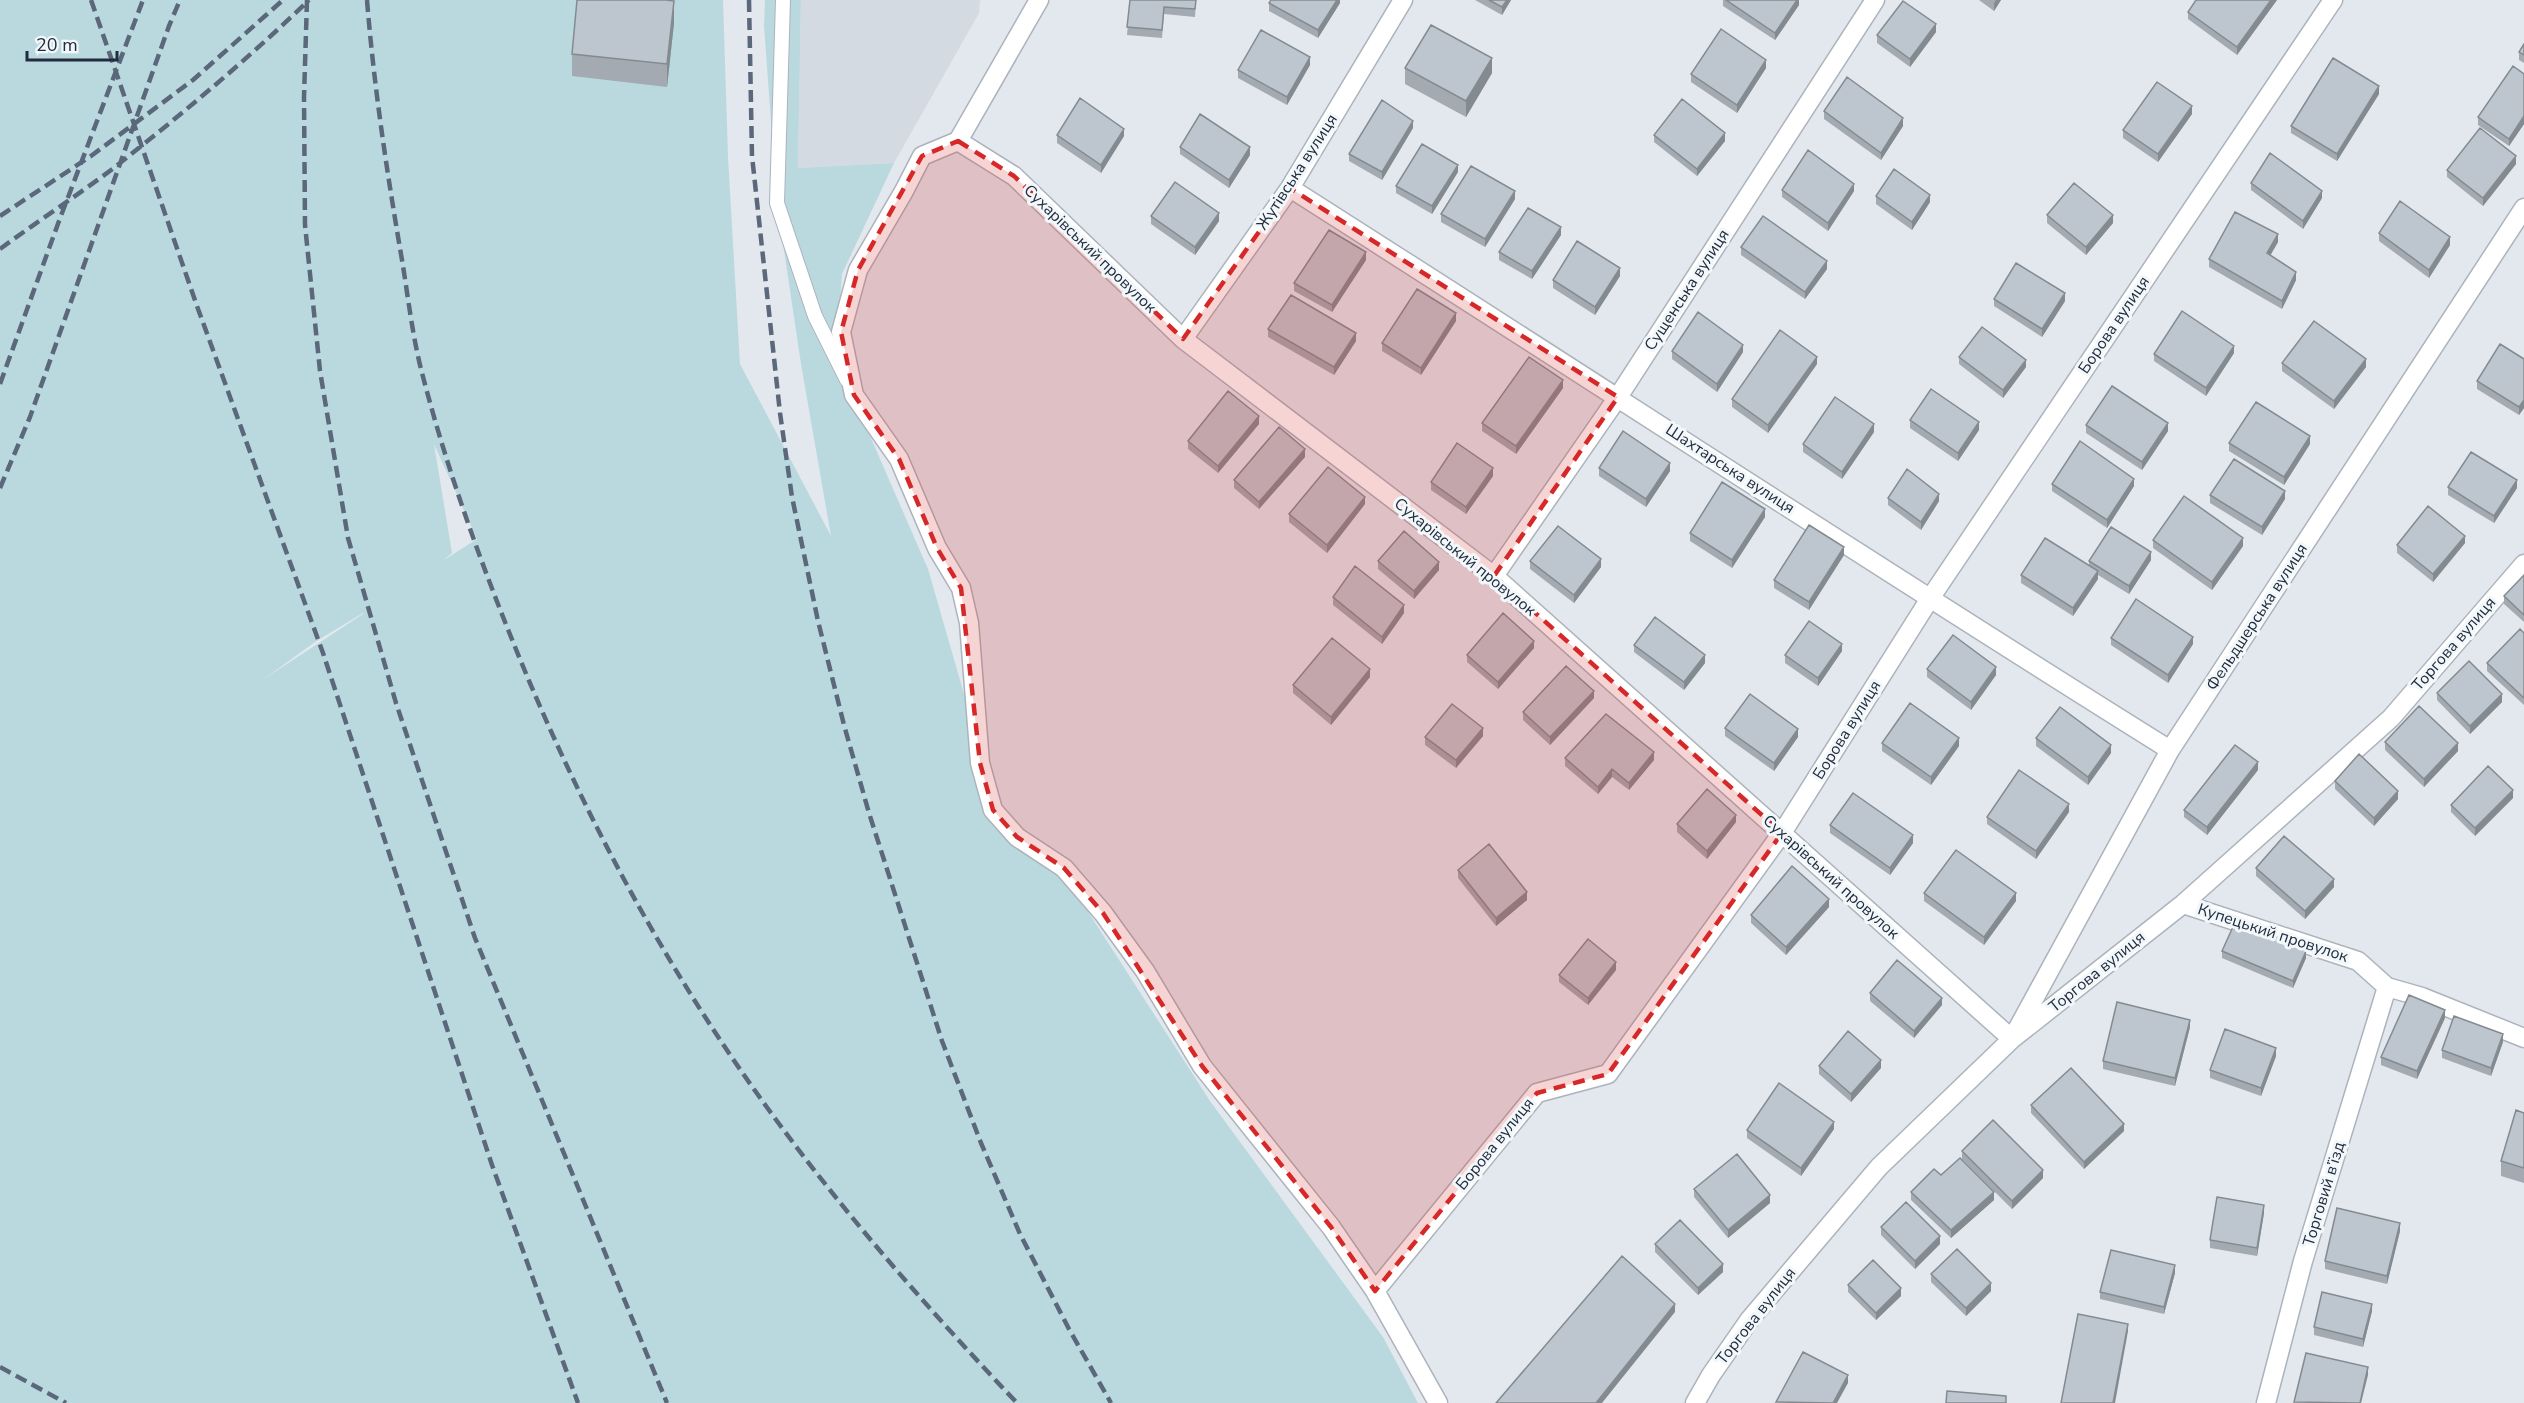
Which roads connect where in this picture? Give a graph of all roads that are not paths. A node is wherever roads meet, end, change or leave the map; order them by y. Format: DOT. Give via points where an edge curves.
graph roads {
  1 [pos="783,0"];
  2 [pos="1039,0"];
  3 [pos="1402,0"];
  4 [pos="1875,0"];
  5 [pos="2333,0"];
  6 [pos="958,141"];
  7 [pos="1290,188"];
  8 [pos="2524,208"];
  9 [pos="1183,339"];
  10 [pos="854,395"];
  11 [pos="1618,397"];
  12 [pos="2524,564"];
  13 [pos="1494,576"];
  14 [pos="1929,600"];
  15 [pos="2170,750"];
  16 [pos="1782,833"];
  17 [pos="2183,904"];
  18 [pos="2387,987"];
  19 [pos="2524,1038"];
  20 [pos="2012,1040"];
  21 [pos="1375,1291"];
  22 [pos="1438,1403"];
  23 [pos="1695,1403"];
  24 [pos="2266,1403"];
  1 -- 10 [label="lane" via="777,204 815,316"];
  2 -- 6 [label="street"];
  3 -- 7 [label="street, Жутівська вулиця"];
  4 -- 11 [label="street, Сущенська вулиця"];
  5 -- 14 [label="street, Борова вулиця"];
  6 -- 9 [label="street, Сухарівський провулок" via="1014,176"];
  6 -- 10 [label="street" via="922,156 858,270 841,332"];
  7 -- 9 [label="street, Жутівська вулиця"];
  7 -- 11 [label="street, Шахтарська вулиця"];
  8 -- 15 [label="street, Фельдшерська вулиця"];
  9 -- 13 [label="street, Сухарівський провулок"];
  10 -- 21 [label="street" via="899,459 938,548 961,588 969,623 981,763 993,810 1017,837 1064,868 1103,913 1202,1066 1330,1227"];
  11 -- 13 [label="street, Сущенська вулиця"];
  11 -- 14 [label="street, Шахтарська вулиця"];
  12 -- 17 [label="street, Торгова вулиця" via="2391,717"];
  13 -- 16 [label="street, Сухарівський провулок"];
  14 -- 15 [label="street, Шахтарська вулиця"];
  14 -- 16 [label="street, Борова вулиця"];
  15 -- 20 [label="street, Фельдшерська вулиця"];
  16 -- 20 [label="street, Сухарівський провулок"];
  16 -- 21 [label="street, Борова вулиця" via="1608,1074 1537,1093"];
  17 -- 18 [label="street, Купецький провулок" via="2358,961"];
  17 -- 20 [label="street, Торгова вулиця"];
  18 -- 19 [label="street, Купецький провулок"];
  18 -- 24 [label="street, Торговий в’їзд" via="2303,1261"];
  20 -- 23 [label="street, Торгова вулиця" via="1879,1167 1750,1319"];
  21 -- 22 [label="street"];
}
